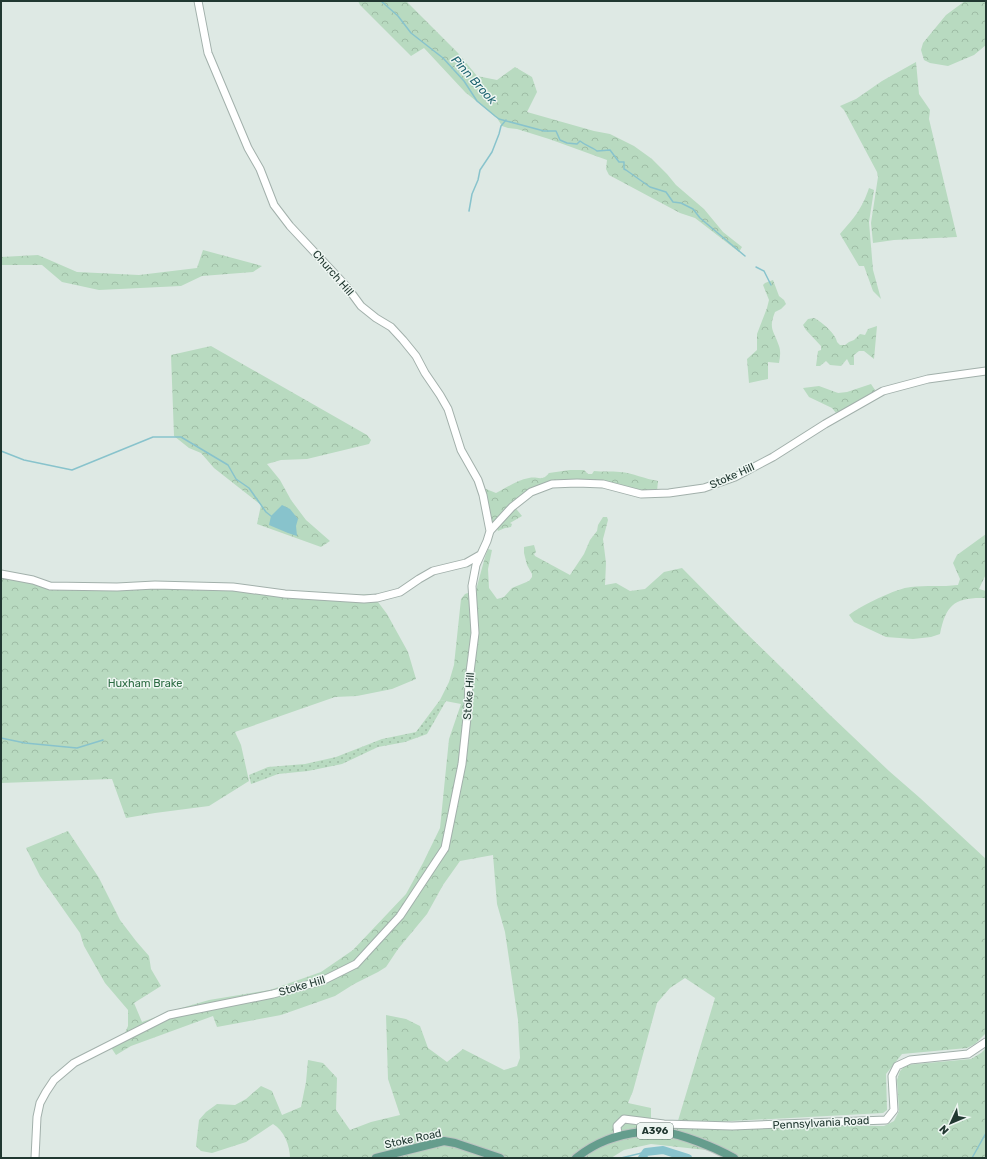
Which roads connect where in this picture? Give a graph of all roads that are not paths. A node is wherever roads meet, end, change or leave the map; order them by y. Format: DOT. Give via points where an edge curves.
graph roads {
  1 [pos="198,1"];
  2 [pos="986,371"];
  3 [pos="490,531"];
  4 [pos="473,563"];
  5 [pos="1,574"];
  6 [pos="986,1042"];
  7 [pos="618,1136"];
  8 [pos="35,1158"];
  9 [pos="376,1158"];
  10 [pos="500,1158"];
  11 [pos="576,1158"];
  12 [pos="734,1158"];
  1 -- 3 [label="street, Church Hill" via="208,53 274,205 361,306 391,327 416,356 448,408 461,450 478,480"];
  2 -- 3 [label="street, Stoke Hill" via="928,379 883,391 773,457 735,477 704,488 648,494 629,492 603,484 571,483 542,487 512,507"];
  3 -- 4 [label="street, Stoke Hill" via="480,555"];
  4 -- 5 [label="street" via="433,571 400,592 364,599 285,594 233,587 50,586"];
  4 -- 8 [label="street, Stoke Hill" via="475,633 468,708 463,757 446,848 400,916 356,964 322,982 169,1015 74,1063 54,1080 40,1103"];
  6 -- 7 [label="street, Pennsylvania Road" via="968,1054 910,1060 897,1066 892,1076 894,1110 886,1120 732,1126 664,1124 624,1119 617,1126"];
  7 -- 11 [label="main road, A396" via="595,1145"];
  7 -- 12 [label="main road, A396" via="658,1130 724,1152"];
  9 -- 10 [label="main road, Stoke Road" via="444,1141"];
}
